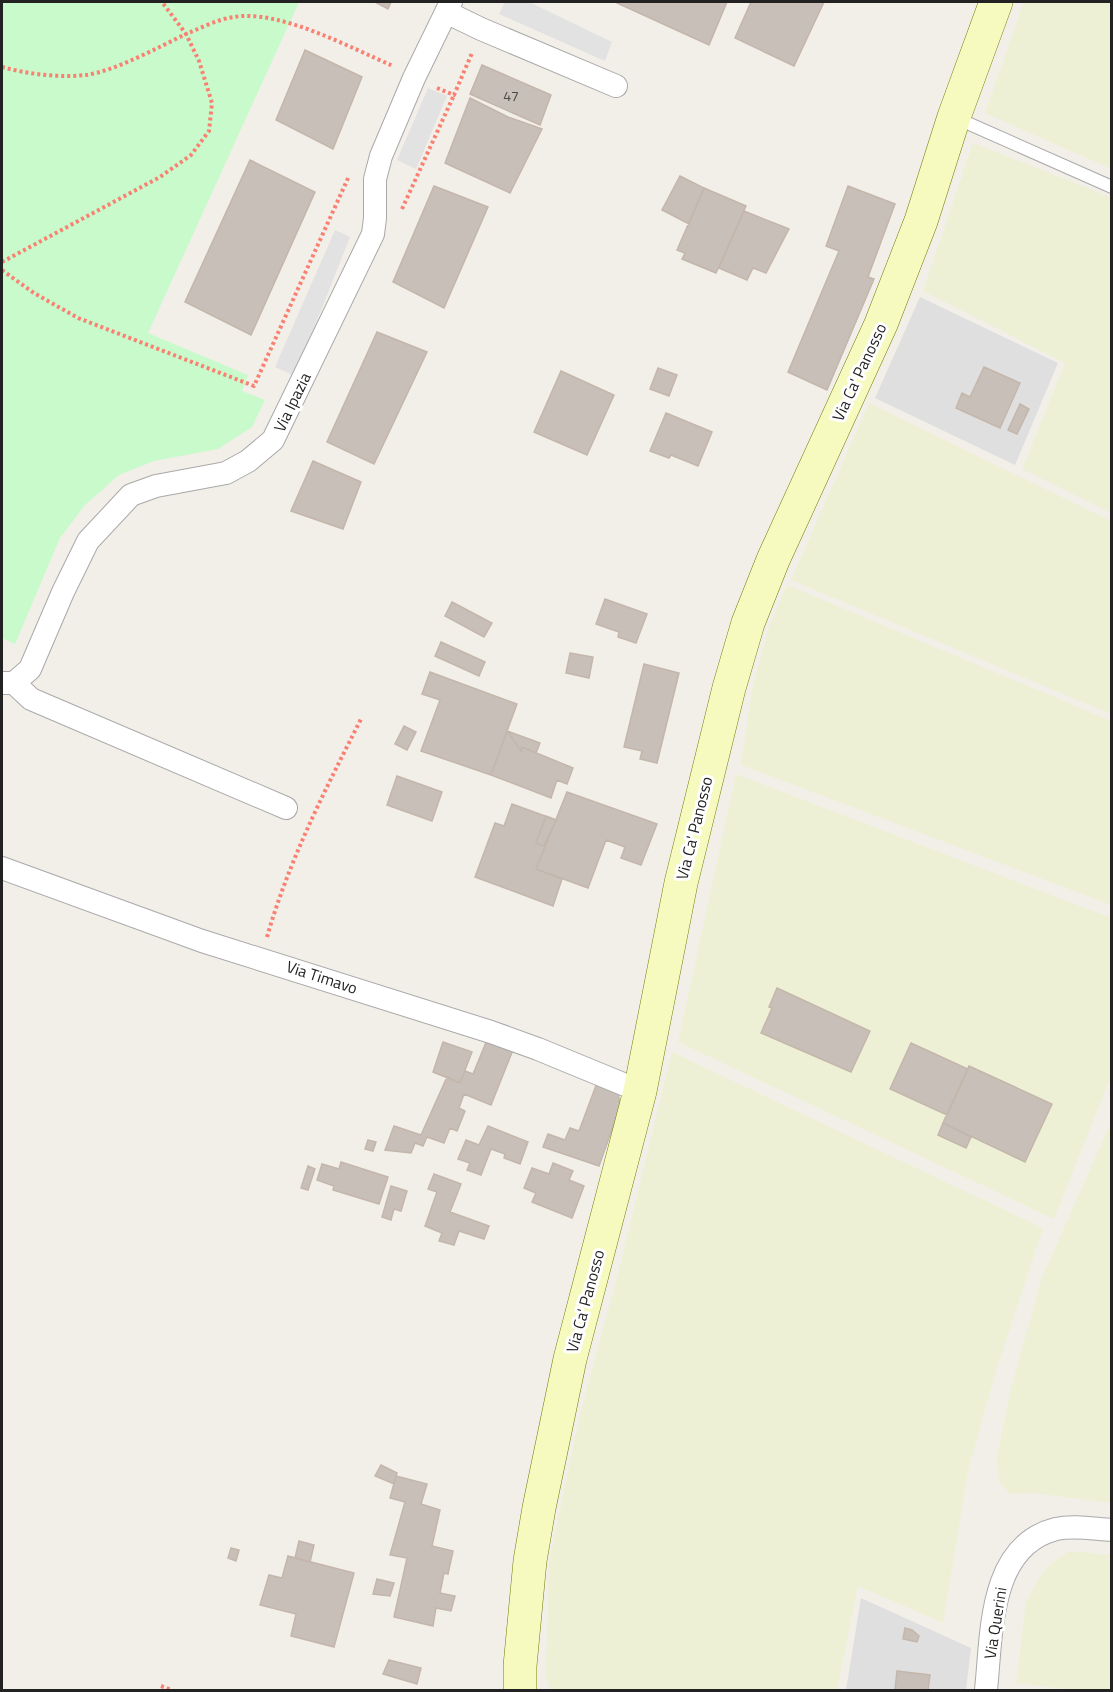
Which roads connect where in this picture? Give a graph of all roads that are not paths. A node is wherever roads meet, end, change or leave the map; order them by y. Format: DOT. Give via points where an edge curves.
graph roads {
  1 [pos="993,2"];
  2 [pos="448,7"];
  3 [pos="616,86"];
  4 [pos="954,117"];
  5 [pos="1112,186"];
  6 [pos="8,683"];
  7 [pos="286,808"];
  8 [pos="2,868"];
  9 [pos="640,1091"];
  10 [pos="1112,1530"];
  11 [pos="520,1690"];
  12 [pos="986,1690"];
  1 -- 4 [label="street, Via Ca' Panosso"];
  2 -- 3 [label="street, Via Ipazia" via="481,29"];
  2 -- 6 [label="street, Via Ipazia" via="381,156 375,179 373,234 273,440 226,473 156,486 131,495 88,541 30,669"];
  4 -- 5 [label="lane"];
  4 -- 9 [label="street, Via Ca' Panosso" via="921,221 881,324 748,623 681,883"];
  6 -- 7 [label="street, Via Ipazia" via="31,699"];
  8 -- 9 [label="street, Via Timavo" via="202,941 491,1032"];
  9 -- 11 [label="street, Via Ca' Panosso" via="570,1359 538,1508"];
  10 -- 12 [label="street, Via Querini" via="1057,1529 1018,1551 1004,1574 996,1601"];
}
